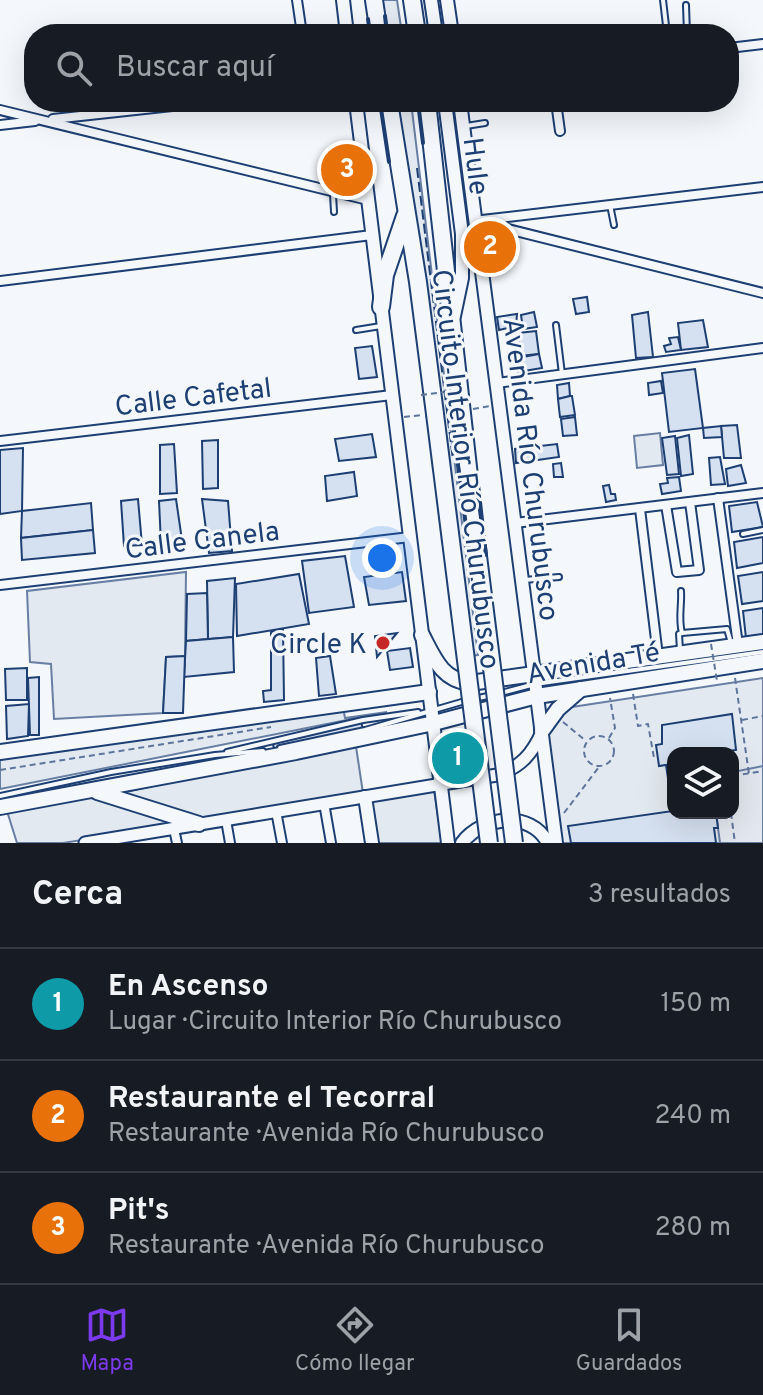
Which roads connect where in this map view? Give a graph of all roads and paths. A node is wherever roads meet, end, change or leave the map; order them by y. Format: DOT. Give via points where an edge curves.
graph roads {
  1 [pos="297,0"];
  2 [pos="343,0"];
  3 [pos="374,0"];
  4 [pos="412,0"];
  5 [pos="431,0"];
  6 [pos="447,0"];
  7 [pos="663,0"];
  8 [pos="686,5"];
  9 [pos="301,24"];
  10 [pos="346,24"];
  11 [pos="378,24"];
  12 [pos="416,24"];
  13 [pos="435,24"];
  14 [pos="451,24"];
  15 [pos="666,24"];
  16 [pos="687,24"];
  17 [pos="763,44"];
  18 [pos="739,47"];
  19 [pos="0,110"];
  20 [pos="118,112"];
  21 [pos="357,112"];
  22 [pos="390,112"];
  23 [pos="428,112"];
  24 [pos="446,112"];
  25 [pos="462,112"];
  26 [pos="557,112"];
  27 [pos="45,120"];
  28 [pos="485,123"];
  29 [pos="0,125"];
  30 [pos="464,126"];
  31 [pos="560,131"];
  32 [pos="763,187"];
  33 [pos="333,191"];
  34 [pos="368,200"];
  35 [pos="610,205"];
  36 [pos="334,212"];
  37 [pos="405,214"];
  38 [pos="476,221"];
  39 [pos="614,225"];
  40 [pos="372,235"];
  41 [pos="0,281"];
  42 [pos="763,293"];
  43 [pos="381,307"];
  44 [pos="556,325"];
  45 [pos="384,326"];
  46 [pos="356,330"];
  47 [pos="451,331"];
  48 [pos="763,348"];
  49 [pos="562,374"];
  50 [pos="497,383"];
  51 [pos="461,390"];
  52 [pos="392,395"];
  53 [pos="421,395"];
  54 [pos="500,405"];
  55 [pos="464,410"];
  56 [pos="429,414"];
  57 [pos="395,418"];
  58 [pos="0,441"];
  59 [pos="763,493"];
  60 [pos="718,498"];
  61 [pos="690,502"];
  62 [pos="666,505"];
  63 [pos="640,509"];
  64 [pos="515,523"];
  65 [pos="763,530"];
  66 [pos="743,534"];
  67 [pos="410,537"];
  68 [pos="559,577"];
  69 [pos="522,580"];
  70 [pos="0,585"];
  71 [pos="681,591"];
  72 [pos="682,633"];
  73 [pos="422,635"];
  74 [pos="763,642"];
  75 [pos="711,644"];
  76 [pos="735,646"];
  77 [pos="763,652"];
  78 [pos="680,653"];
  79 [pos="658,656"];
  80 [pos="763,661"];
  81 [pos="735,677"];
  82 [pos="631,681"];
  83 [pos="717,681"];
  84 [pos="535,684"];
  85 [pos="608,685"];
  86 [pos="582,689"];
  87 [pos="429,692"];
  88 [pos="553,714"];
  89 [pos="433,716"];
  90 [pos="763,716"];
  91 [pos="741,720"];
  92 [pos="281,725"];
  93 [pos="542,731"];
  94 [pos="609,739"];
  95 [pos="586,742"];
  96 [pos="0,752"];
  97 [pos="215,755"];
  98 [pos="654,758"];
  99 [pos="599,766"];
  100 [pos="0,770"];
  101 [pos="763,771"];
  102 [pos="749,774"];
  103 [pos="739,775"];
  104 [pos="440,784"];
  105 [pos="93,791"];
  106 [pos="0,796"];
  107 [pos="365,797"];
  108 [pos="324,803"];
  109 [pos="0,807"];
  110 [pos="276,811"];
  111 [pos="732,819"];
  112 [pos="226,820"];
  113 [pos="199,824"];
  114 [pos="553,826"];
  115 [pos="174,829"];
  116 [pos="122,840"];
  117 [pos="85,843"];
  118 [pos="177,843"];
  119 [pos="230,843"];
  120 [pos="282,843"];
  121 [pos="331,843"];
  122 [pos="372,843"];
  123 [pos="448,843"];
  124 [pos="462,843"];
  125 [pos="489,843"];
  126 [pos="514,843"];
  127 [pos="548,843"];
  128 [pos="556,843"];
  129 [pos="735,843"];
  1 -- 9 [label="street"];
  2 -- 10 [label="main road"];
  3 -- 11 [label="highway"];
  4 -- 12 [label="highway"];
  5 -- 13 [label="main road"];
  6 -- 14 [label="main road"];
  7 -- 15 [label="lane"];
  8 -- 16 [label="lane"];
  17 -- 18 [label="street"];
  19 -- 27 [label="street"];
  20 -- 27 [label="street"];
  21 -- 34 [label="main road"];
  22 -- 37 [label="highway, Circuito Interior Río Churubusco"];
  23 -- 47 [label="highway, Circuito Interior Río Churubusco"];
  24 -- 47 [label="main road, Hule" via="462,234 462,278"];
  25 -- 30 [label="main road, Avenida Río Churubusco"];
  26 -- 31 [label="street"];
  27 -- 29 [label="street"];
  27 -- 33 [label="street"];
  28 -- 30 [label="lane"];
  30 -- 38 [label="main road, Avenida Río Churubusco"];
  32 -- 35 [label="street"];
  33 -- 34 [label="street"];
  33 -- 36 [label="lane"];
  34 -- 40 [label="main road"];
  35 -- 38 [label="street"];
  35 -- 39 [label="lane"];
  37 -- 43 [label="highway" via="385,275"];
  37 -- 56 [label="highway, Circuito Interior Río Churubusco" via="418,282"];
  38 -- 42 [label="street"];
  38 -- 50 [label="main road, Avenida Río Churubusco"];
  40 -- 41 [label="street"];
  40 -- 43 [label="main road"];
  43 -- 45 [label="main road"];
  44 -- 49 [label="lane"];
  45 -- 46 [label="lane"];
  45 -- 52 [label="main road"];
  47 -- 126 [label="highway, Circuito Interior Río Churubusco, bridge"];
  48 -- 49 [label="street"];
  49 -- 50 [label="street"];
  50 -- 54 [label="main road, Avenida Río Churubusco"];
  51 -- 53 [label="path, bridge"];
  52 -- 57 [label="main road"];
  52 -- 58 [label="street, Calle Cafetal"];
  54 -- 55 [label="path"];
  54 -- 64 [label="main road, Avenida Río Churubusco"];
  56 -- 57 [label="path"];
  56 -- 125 [label="highway, Circuito Interior Río Churubusco, bridge"];
  57 -- 67 [label="main road"];
  59 -- 60 [label="street"];
  60 -- 61 [label="street"];
  60 -- 76 [label="street"];
  61 -- 62 [label="street"];
  61 -- 62 [label="street" via="699,570 677,572"];
  62 -- 63 [label="street"];
  63 -- 64 [label="street"];
  63 -- 79 [label="street"];
  64 -- 69 [label="main road, Avenida Río Churubusco"];
  65 -- 66 [label="lane"];
  67 -- 70 [label="street, Calle Canela"];
  67 -- 73 [label="main road"];
  68 -- 69 [label="lane"];
  69 -- 84 [label="main road, Avenida Río Churubusco"];
  71 -- 72 [label="lane"];
  72 -- 76 [label="lane" via="727,629"];
  72 -- 78 [label="lane"];
  73 -- 84 [label="main road" via="440,669 459,681"];
  73 -- 87 [label="main road"];
  74 -- 76 [label="main road, Avenida Té"];
  75 -- 83 [label="path, bridge"];
  76 -- 78 [label="main road, Avenida Té"];
  77 -- 84 [label="lane"];
  78 -- 79 [label="main road, Avenida Té"];
  79 -- 84 [label="main road, Avenida Té"];
  80 -- 82 [label="main road, Avenida Té"];
  81 -- 91 [label="path"];
  82 -- 85 [label="main road, Avenida Té"];
  82 -- 98 [label="path" via="638,726 648,724"];
  84 -- 86 [label="main road, Avenida Té"];
  84 -- 89 [label="main road, Avenida Té"];
  84 -- 93 [label="main road, Avenida Río Churubusco"];
  85 -- 86 [label="main road, Avenida Té"];
  85 -- 94 [label="path" via="615,728"];
  86 -- 88 [label="main road"];
  87 -- 89 [label="main road"];
  87 -- 96 [label="main road"];
  88 -- 93 [label="main road"];
  88 -- 95 [label="path"];
  89 -- 97 [label="lane" via="266,751"];
  89 -- 97 [label="lane" via="363,720"];
  89 -- 104 [label="main road"];
  89 -- 105 [label="main road, Avenida Té" via="296,752"];
  90 -- 91 [label="path"];
  91 -- 102 [label="path"];
  92 -- 100 [label="path"];
  93 -- 104 [label="street" via="530,755 516,767"];
  93 -- 114 [label="main road, Avenida Río Churubusco"];
  94 -- 95 [label="path" via="599,735"];
  94 -- 99 [label="path" via="614,756"];
  95 -- 99 [label="path" via="584,756"];
  97 -- 106 [label="lane"];
  99 -- 114 [label="path"];
  101 -- 102 [label="path"];
  102 -- 103 [label="path"];
  104 -- 107 [label="street"];
  104 -- 123 [label="main road"];
  105 -- 109 [label="main road, Avenida Té"];
  105 -- 113 [label="main road"];
  107 -- 108 [label="street"];
  107 -- 122 [label="main road"];
  108 -- 110 [label="street"];
  108 -- 121 [label="street"];
  110 -- 112 [label="street"];
  110 -- 120 [label="street"];
  111 -- 129 [label="path"];
  112 -- 113 [label="street"];
  112 -- 119 [label="street"];
  113 -- 115 [label="street"];
  114 -- 128 [label="main road, Avenida Río Churubusco"];
  115 -- 116 [label="street"];
  115 -- 118 [label="street"];
  116 -- 117 [label="street"];
  124 -- 127 [label="main road" via="477,828 508,821 535,827"];
}
